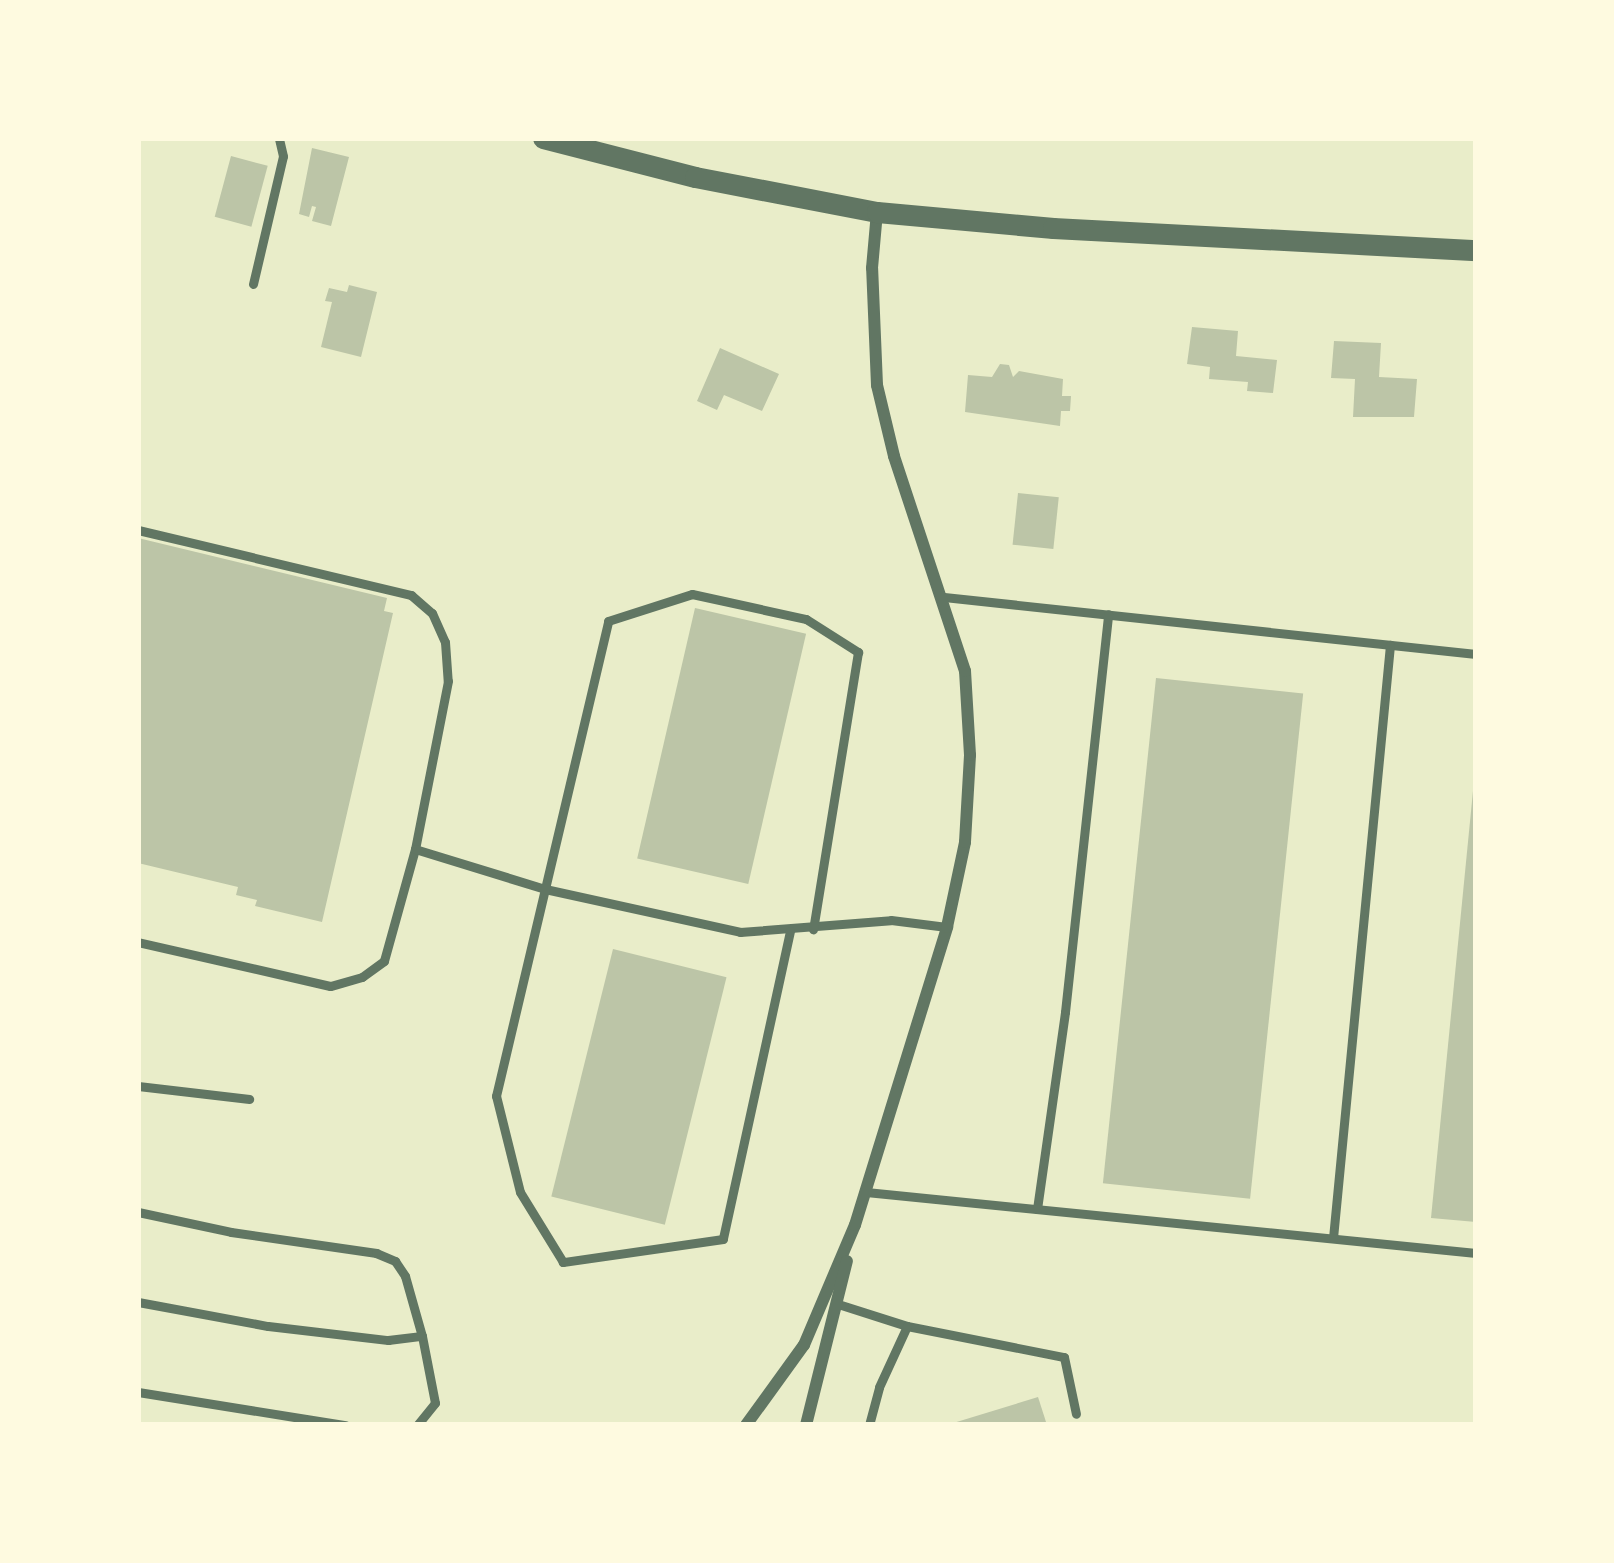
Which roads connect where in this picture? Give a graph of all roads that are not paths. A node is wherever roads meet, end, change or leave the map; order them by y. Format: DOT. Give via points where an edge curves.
graph roads {
  1 [pos="278,138"];
  2 [pos="544,138"];
  3 [pos="626,149"];
  4 [pos="877,212"];
  5 [pos="1476,250"];
  6 [pos="253,284"];
  7 [pos="138,530"];
  8 [pos="944,597"];
  9 [pos="1108,614"];
  10 [pos="1390,645"];
  11 [pos="1476,654"];
  12 [pos="415,849"];
  13 [pos="545,890"];
  14 [pos="946,927"];
  15 [pos="813,929"];
  16 [pos="790,932"];
  17 [pos="138,942"];
  18 [pos="138,1087"];
  19 [pos="249,1100"];
  20 [pos="866,1192"];
  21 [pos="1036,1209"];
  22 [pos="138,1212"];
  23 [pos="855,1225"];
  24 [pos="1333,1238"];
  25 [pos="1476,1252"];
  26 [pos="138,1302"];
  27 [pos="838,1304"];
  28 [pos="907,1326"];
  29 [pos="422,1336"];
  30 [pos="138,1393"];
  31 [pos="1076,1414"];
  32 [pos="345,1425"];
  33 [pos="417,1425"];
  34 [pos="746,1425"];
  35 [pos="806,1425"];
  36 [pos="869,1425"];
  1 -- 6 [label="lane" via="283,156"];
  2 -- 3 [label="street"];
  3 -- 4 [label="street"];
  4 -- 5 [label="street"];
  4 -- 8 [label="street" via="877,385"];
  7 -- 12 [label="lane" via="336,573 411,595 432,613 445,642 448,681"];
  8 -- 9 [label="lane"];
  8 -- 14 [label="street" via="965,671 970,755 963,857"];
  9 -- 10 [label="lane"];
  9 -- 21 [label="lane"];
  10 -- 11 [label="lane"];
  10 -- 24 [label="lane"];
  12 -- 13 [label="lane"];
  12 -- 17 [label="lane" via="384,961 362,977 330,986"];
  13 -- 15 [label="lane" via="608,621 692,594 806,620 858,652"];
  13 -- 16 [label="lane" via="740,932"];
  13 -- 16 [label="lane" via="496,1096 520,1192 562,1262 723,1239"];
  14 -- 15 [label="lane" via="891,920"];
  14 -- 20 [label="street"];
  15 -- 16 [label="lane"];
  18 -- 19 [label="lane"];
  20 -- 21 [label="lane"];
  20 -- 23 [label="street"];
  21 -- 24 [label="lane"];
  22 -- 29 [label="lane" via="395,1261"];
  23 -- 27 [label="street"];
  23 -- 34 [label="street" via="804,1345"];
  24 -- 25 [label="lane"];
  26 -- 29 [label="lane" via="268,1326 388,1340"];
  27 -- 28 [label="lane"];
  27 -- 35 [label="street"];
  28 -- 31 [label="lane" via="1064,1357"];
  28 -- 36 [label="lane"];
  29 -- 33 [label="lane" via="435,1403"];
  30 -- 32 [label="lane"];
}
